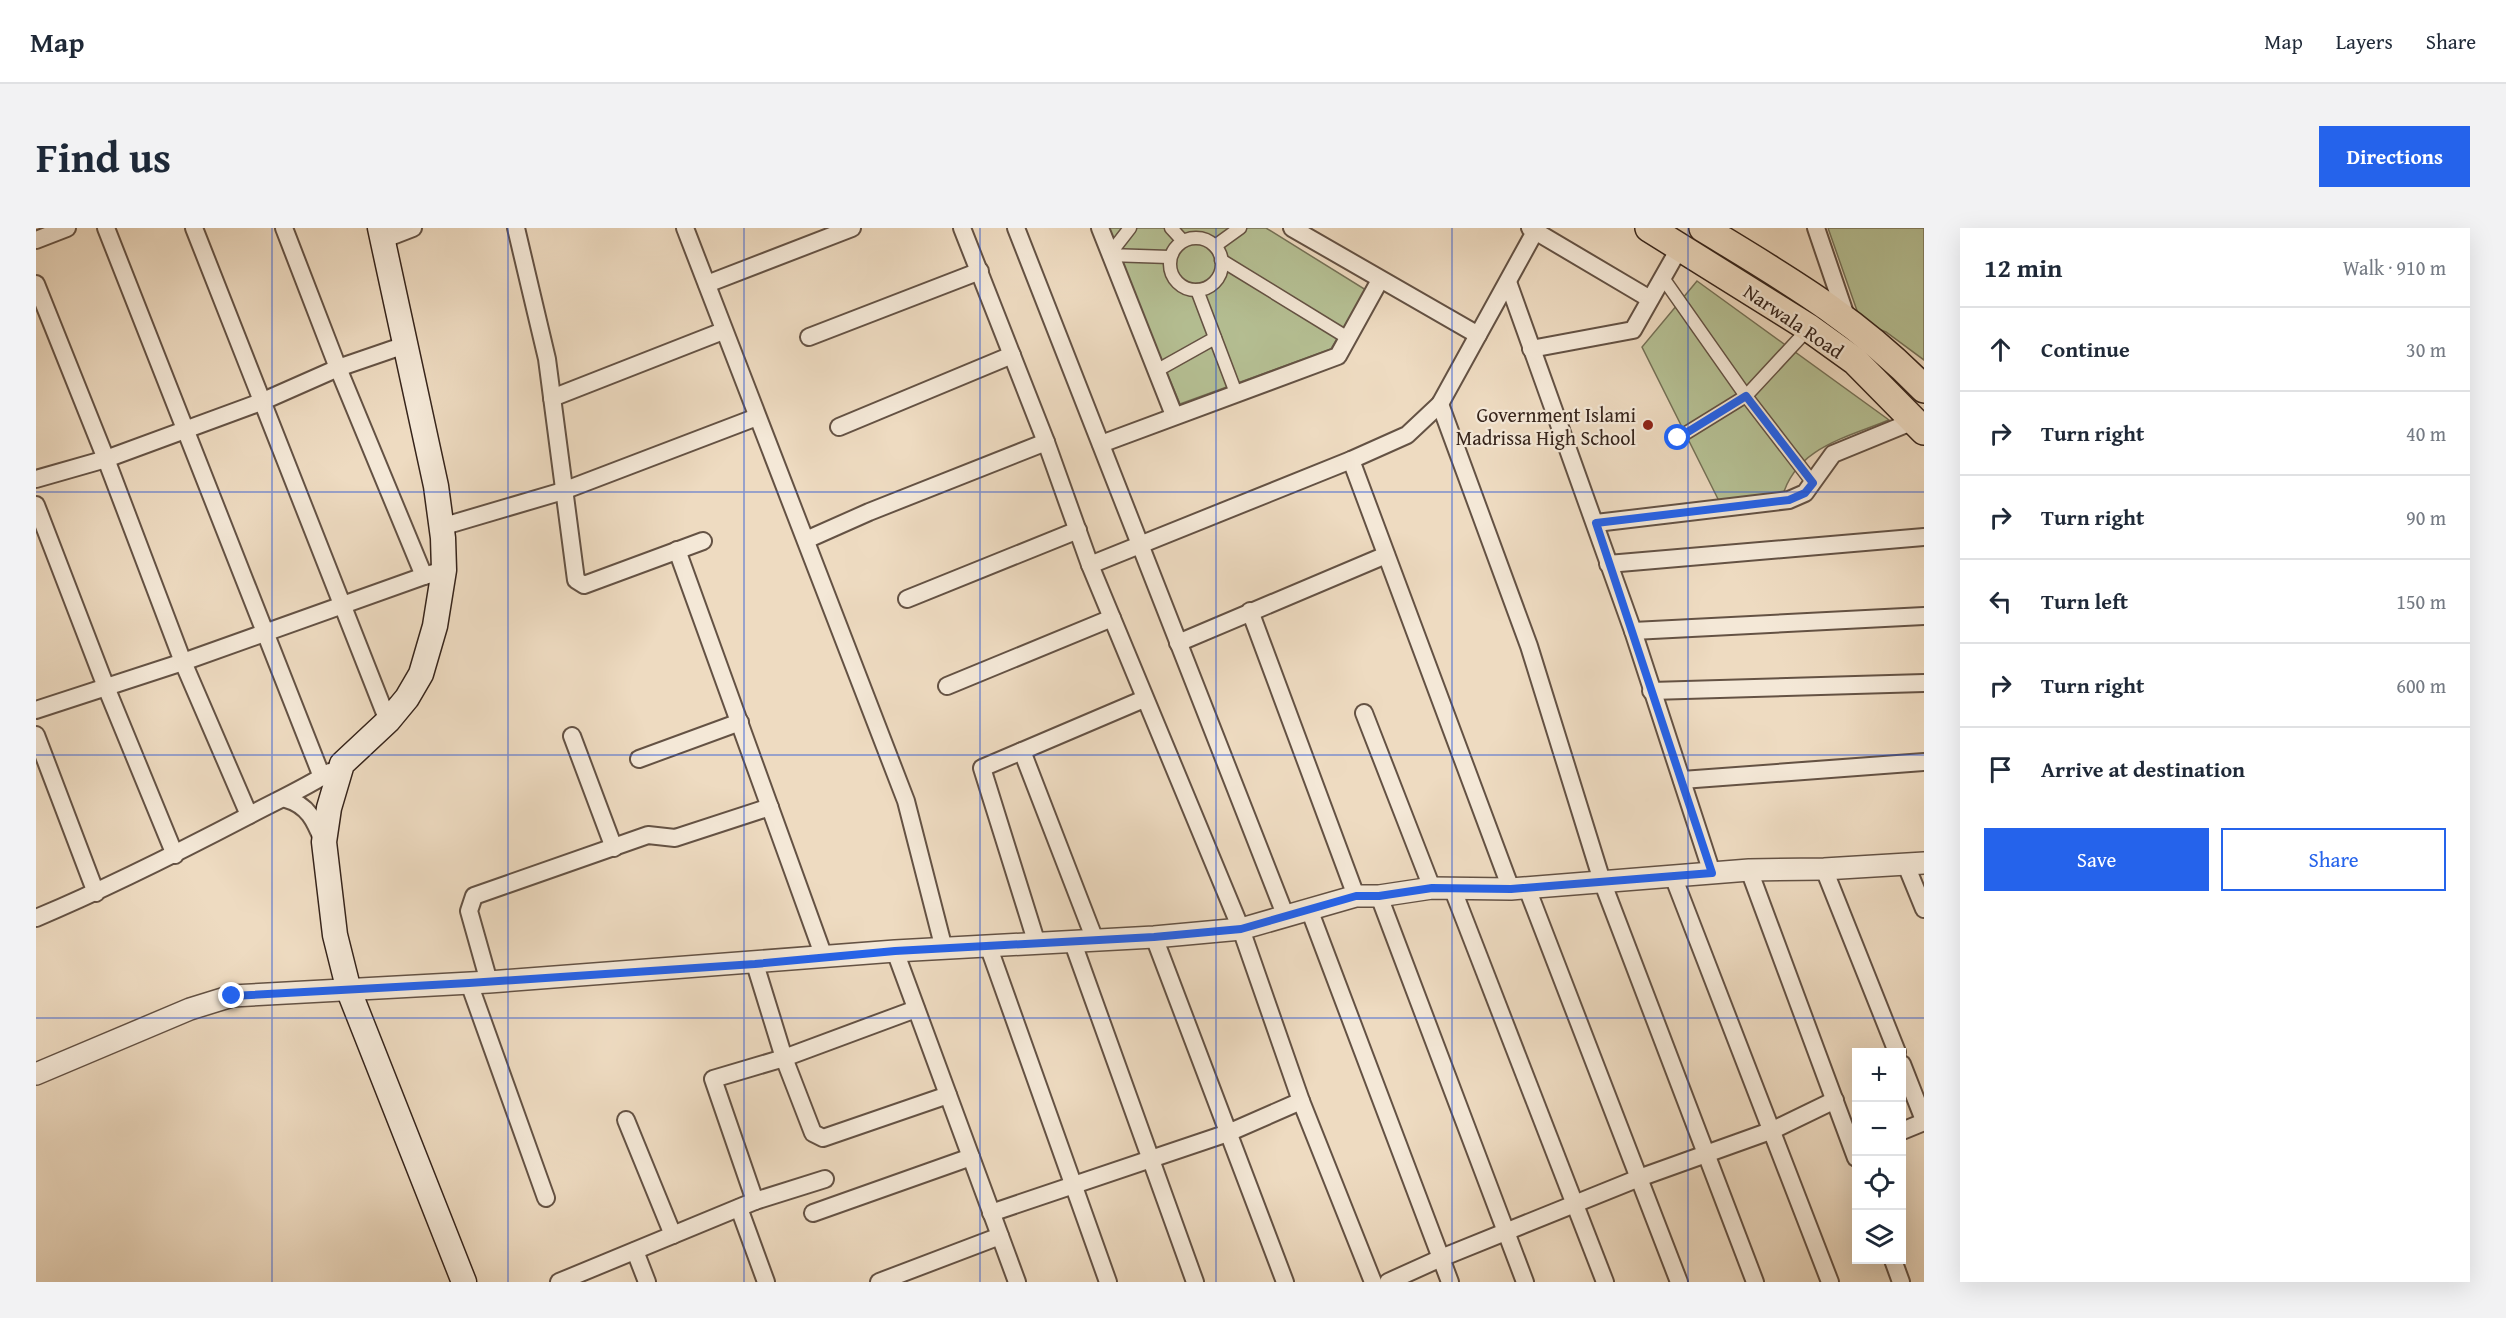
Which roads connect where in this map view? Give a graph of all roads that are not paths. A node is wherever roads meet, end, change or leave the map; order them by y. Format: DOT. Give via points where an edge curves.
graph roads {
  1 [pos="67,228"];
  2 [pos="106,228"];
  3 [pos="194,228"];
  4 [pos="284,228"];
  5 [pos="413,228"];
  6 [pos="516,228"];
  7 [pos="685,228"];
  8 [pos="852,228"];
  9 [pos="962,228"];
  10 [pos="1016,228"];
  11 [pos="1100,228"];
  12 [pos="1130,228"];
  13 [pos="1171,228"];
  14 [pos="1240,228"];
  15 [pos="1292,228"];
  16 [pos="1649,228"];
  17 [pos="1703,228"];
  18 [pos="1816,228"];
  19 [pos="1534,229"];
  20 [pos="381,234"];
  21 [pos="1737,237"];
  22 [pos="36,240"];
  23 [pos="1182,240"];
  24 [pos="1215,246"];
  25 [pos="1680,247"];
  26 [pos="1109,255"];
  27 [pos="1169,257"];
  28 [pos="1221,260"];
  29 [pos="980,271"];
  30 [pos="1663,278"];
  31 [pos="1380,280"];
  32 [pos="1508,282"];
  33 [pos="36,284"];
  34 [pos="707,285"];
  35 [pos="1197,290"];
  36 [pos="1650,299"];
  37 [pos="1848,319"];
  38 [pos="1809,328"];
  39 [pos="723,331"];
  40 [pos="1478,335"];
  41 [pos="810,337"];
  42 [pos="1215,338"];
  43 [pos="1348,338"];
  44 [pos="405,345"];
  45 [pos="1531,349"];
  46 [pos="1012,355"];
  47 [pos="1855,362"];
  48 [pos="338,368"];
  49 [pos="1156,371"];
  50 [pos="1924,389"];
  51 [pos="1236,393"];
  52 [pos="1746,396"];
  53 [pos="552,398"];
  54 [pos="261,402"];
  55 [pos="1440,404"];
  56 [pos="1174,415"];
  57 [pos="757,417"];
  58 [pos="1921,423"];
  59 [pos="839,427"];
  60 [pos="183,429"];
  61 [pos="1678,438"];
  62 [pos="1046,442"];
  63 [pos="1101,444"];
  64 [pos="106,459"];
  65 [pos="1351,460"];
  66 [pos="36,479"];
  67 [pos="1813,483"];
  68 [pos="563,491"];
  69 [pos="36,505"];
  70 [pos="1596,523"];
  71 [pos="441,527"];
  72 [pos="1078,530"];
  73 [pos="1924,537"];
  74 [pos="806,540"];
  75 [pos="703,541"];
  76 [pos="1140,546"];
  77 [pos="677,550"];
  78 [pos="1386,555"];
  79 [pos="1608,564"];
  80 [pos="1090,565"];
  81 [pos="434,573"];
  82 [pos="907,599"];
  83 [pos="342,604"];
  84 [pos="1250,611"];
  85 [pos="1924,616"];
  86 [pos="1112,618"];
  87 [pos="1633,631"];
  88 [pos="264,632"];
  89 [pos="1178,643"];
  90 [pos="183,662"];
  91 [pos="1924,683"];
  92 [pos="947,686"];
  93 [pos="106,687"];
  94 [pos="1651,691"];
  95 [pos="1144,699"];
  96 [pos="36,710"];
  97 [pos="1364,713"];
  98 [pos="388,721"];
  99 [pos="740,722"];
  100 [pos="36,735"];
  101 [pos="572,736"];
  102 [pos="1022,752"];
  103 [pos="639,759"];
  104 [pos="1924,762"];
  105 [pos="342,764"];
  106 [pos="322,777"];
  107 [pos="1682,780"];
  108 [pos="286,799"];
  109 [pos="770,807"];
  110 [pos="249,815"];
  111 [pos="324,842"];
  112 [pos="614,848"];
  113 [pos="175,855"];
  114 [pos="1915,864"];
  115 [pos="1824,869"];
  116 [pos="1749,870"];
  117 [pos="1712,873"];
  118 [pos="1673,876"];
  119 [pos="1602,881"];
  120 [pos="1432,888"];
  121 [pos="1519,888"];
  122 [pos="1453,890"];
  123 [pos="96,892"];
  124 [pos="1356,896"];
  125 [pos="1379,896"];
  126 [pos="1309,909"];
  127 [pos="1924,909"];
  128 [pos="1286,917"];
  129 [pos="36,918"];
  130 [pos="1241,929"];
  131 [pos="1154,937"];
  132 [pos="1095,940"];
  133 [pos="1073,943"];
  134 [pos="1036,944"];
  135 [pos="989,948"];
  136 [pos="944,949"];
  137 [pos="895,951"];
  138 [pos="824,957"];
  139 [pos="755,964"];
  140 [pos="479,982"];
  141 [pos="349,991"];
  142 [pos="916,1009"];
  143 [pos="1895,1048"];
  144 [pos="784,1058"];
  145 [pos="36,1074"];
  146 [pos="1906,1074"];
  147 [pos="948,1095"];
  148 [pos="1835,1100"];
  149 [pos="1301,1101"];
  150 [pos="627,1120"];
  151 [pos="1924,1121"];
  152 [pos="1906,1129"];
  153 [pos="1773,1130"];
  154 [pos="1228,1133"];
  155 [pos="1852,1142"];
  156 [pos="1705,1155"];
  157 [pos="971,1157"];
  158 [pos="1151,1159"];
  159 [pos="1639,1178"];
  160 [pos="825,1179"];
  161 [pos="1073,1185"];
  162 [pos="546,1198"];
  163 [pos="755,1201"];
  164 [pos="1575,1206"];
  165 [pos="739,1208"];
  166 [pos="813,1212"];
  167 [pos="991,1213"];
  168 [pos="1506,1233"];
  169 [pos="672,1235"];
  170 [pos="999,1236"];
  171 [pos="634,1251"];
  172 [pos="1441,1258"];
  173 [pos="1894,1264"];
  174 [pos="464,1282"];
  175 [pos="559,1282"];
  176 [pos="647,1282"];
  177 [pos="766,1282"];
  178 [pos="879,1282"];
  179 [pos="1017,1282"];
  180 [pos="1108,1282"];
  181 [pos="1195,1282"];
  182 [pos="1285,1282"];
  183 [pos="1373,1282"];
  184 [pos="1388,1282"];
  185 [pos="1450,1282"];
  186 [pos="1525,1282"];
  187 [pos="1605,1282"];
  188 [pos="1679,1282"];
  189 [pos="1755,1282"];
  190 [pos="1830,1282"];
  191 [pos="1901,1282"];
  1 -- 22 [label="street"];
  2 -- 60 [label="street"];
  3 -- 54 [label="street"];
  4 -- 48 [label="street"];
  5 -- 20 [label="street"];
  6 -- 53 [label="street" via="532,289"];
  7 -- 34 [label="street"];
  8 -- 34 [label="street"];
  9 -- 29 [label="street"];
  10 -- 63 [label="street"];
  11 -- 26 [label="street"];
  12 -- 26 [label="street"];
  13 -- 23 [label="street"];
  14 -- 24 [label="street"];
  15 -- 31 [label="street"];
  16 -- 25 [label="main road, Narwala Road"];
  17 -- 21 [label="main road, Narwala Road"];
  18 -- 37 [label="street"];
  19 -- 32 [label="street"];
  19 -- 36 [label="street"];
  20 -- 44 [label="main road"];
  21 -- 37 [label="main road, Narwala Road"];
  23 -- 24 [label="street" via="1202,237"];
  23 -- 27 [label="street"];
  24 -- 28 [label="street" via="1220,250"];
  25 -- 30 [label="street"];
  25 -- 38 [label="main road, Narwala Road"];
  26 -- 27 [label="street"];
  26 -- 49 [label="street"];
  27 -- 35 [label="street" via="1173,278 1190,291"];
  28 -- 35 [label="street" via="1223,271 1210,288"];
  28 -- 43 [label="street"];
  29 -- 41 [label="street"];
  29 -- 46 [label="street"];
  30 -- 36 [label="street"];
  30 -- 52 [label="street"];
  31 -- 40 [label="street"];
  31 -- 43 [label="street"];
  32 -- 40 [label="street"];
  32 -- 45 [label="street"];
  33 -- 64 [label="street"];
  34 -- 39 [label="street"];
  35 -- 42 [label="street"];
  36 -- 45 [label="street" via="1633,330"];
  37 -- 47 [label="street"];
  37 -- 50 [label="main road, Narwala Road" via="1898,360"];
  38 -- 47 [label="main road, Narwala Road"];
  38 -- 52 [label="street"];
  39 -- 53 [label="street"];
  39 -- 57 [label="street"];
  40 -- 55 [label="street"];
  42 -- 49 [label="street"];
  42 -- 51 [label="street"];
  43 -- 51 [label="street" via="1338,356"];
  44 -- 48 [label="street"];
  44 -- 71 [label="main road" via="436,486"];
  45 -- 70 [label="street"];
  46 -- 59 [label="street"];
  46 -- 62 [label="street"];
  47 -- 58 [label="main road, Narwala Road"];
  48 -- 54 [label="street"];
  48 -- 81 [label="street"];
  49 -- 56 [label="street"];
  51 -- 56 [label="street"];
  52 -- 61 [label="street"];
  52 -- 67 [label="street"];
  53 -- 68 [label="street"];
  54 -- 60 [label="street"];
  54 -- 83 [label="street"];
  55 -- 65 [label="street" via="1407,435"];
  55 -- 119 [label="street" via="1529,646"];
  56 -- 63 [label="street"];
  57 -- 68 [label="street"];
  57 -- 74 [label="street"];
  58 -- 67 [label="street" via="1833,454"];
  60 -- 64 [label="street"];
  60 -- 88 [label="street"];
  62 -- 72 [label="street"];
  62 -- 74 [label="street"];
  63 -- 76 [label="street"];
  64 -- 66 [label="street"];
  64 -- 90 [label="street"];
  65 -- 76 [label="street"];
  65 -- 78 [label="street"];
  67 -- 70 [label="street" via="1805,493 1789,500"];
  68 -- 71 [label="street"];
  68 -- 77 [label="street" via="576,580 584,585"];
  69 -- 93 [label="street"];
  70 -- 79 [label="street"];
  71 -- 81 [label="main road"];
  72 -- 80 [label="street"];
  72 -- 82 [label="street"];
  73 -- 79 [label="street"];
  74 -- 136 [label="street" via="906,801"];
  75 -- 77 [label="street"];
  76 -- 80 [label="street"];
  76 -- 89 [label="street"];
  77 -- 99 [label="street"];
  78 -- 84 [label="street"];
  78 -- 121 [label="street"];
  79 -- 87 [label="street"];
  80 -- 86 [label="street"];
  81 -- 83 [label="street"];
  81 -- 98 [label="main road" via="435,626 421,674"];
  83 -- 88 [label="street"];
  83 -- 98 [label="street"];
  84 -- 89 [label="street"];
  84 -- 124 [label="street"];
  85 -- 87 [label="street"];
  86 -- 92 [label="street"];
  86 -- 95 [label="street"];
  87 -- 94 [label="street"];
  88 -- 90 [label="street"];
  88 -- 106 [label="street"];
  89 -- 128 [label="street"];
  90 -- 93 [label="street"];
  90 -- 110 [label="street"];
  91 -- 94 [label="street"];
  93 -- 96 [label="street"];
  93 -- 113 [label="street"];
  94 -- 107 [label="street"];
  95 -- 102 [label="street"];
  95 -- 130 [label="street"];
  97 -- 120 [label="street"];
  98 -- 105 [label="main road"];
  99 -- 103 [label="street"];
  99 -- 109 [label="street"];
  100 -- 123 [label="street"];
  101 -- 112 [label="street"];
  102 -- 132 [label="street"];
  102 -- 134 [label="street" via="982,768"];
  104 -- 107 [label="street"];
  105 -- 106 [label="street"];
  105 -- 111 [label="main road" via="328,808"];
  106 -- 108 [label="street"];
  107 -- 117 [label="street"];
  108 -- 110 [label="street"];
  108 -- 111 [label="street" via="310,813"];
  109 -- 112 [label="street" via="675,838 648,835"];
  109 -- 138 [label="street"];
  110 -- 113 [label="street"];
  111 -- 141 [label="main road" via="335,935"];
  112 -- 140 [label="street" via="474,896 469,911"];
  113 -- 123 [label="street"];
  114 -- 115 [label="street"];
  114 -- 127 [label="street"];
  115 -- 116 [label="street"];
  115 -- 143 [label="street"];
  116 -- 117 [label="street"];
  116 -- 148 [label="street"];
  117 -- 118 [label="street"];
  118 -- 119 [label="street"];
  118 -- 153 [label="street"];
  119 -- 121 [label="street"];
  119 -- 156 [label="street"];
  120 -- 122 [label="street"];
  120 -- 125 [label="street"];
  121 -- 122 [label="street"];
  121 -- 159 [label="street"];
  122 -- 164 [label="street"];
  123 -- 129 [label="street"];
  124 -- 125 [label="street"];
  124 -- 126 [label="street"];
  125 -- 168 [label="street"];
  126 -- 128 [label="street"];
  126 -- 172 [label="street"];
  128 -- 130 [label="street"];
  130 -- 131 [label="street"];
  130 -- 149 [label="street"];
  131 -- 132 [label="street"];
  131 -- 154 [label="street"];
  132 -- 133 [label="street"];
  133 -- 134 [label="street"];
  133 -- 158 [label="street"];
  134 -- 135 [label="street"];
  135 -- 136 [label="street"];
  135 -- 161 [label="street"];
  136 -- 137 [label="street"];
  137 -- 138 [label="street"];
  137 -- 142 [label="street"];
  138 -- 139 [label="street"];
  139 -- 140 [label="street"];
  139 -- 144 [label="street"];
  140 -- 141 [label="street"];
  140 -- 162 [label="street"];
  141 -- 145 [label="street" via="232,996 190,1009"];
  141 -- 174 [label="main road"];
  142 -- 144 [label="street"];
  142 -- 147 [label="street"];
  144 -- 147 [label="street" via="813,1133 823,1138"];
  144 -- 163 [label="street" via="713,1079"];
  146 -- 151 [label="street"];
  147 -- 157 [label="street"];
  148 -- 153 [label="street"];
  148 -- 155 [label="street"];
  149 -- 154 [label="street"];
  149 -- 183 [label="street"];
  150 -- 169 [label="street"];
  151 -- 152 [label="street"];
  153 -- 156 [label="street"];
  153 -- 190 [label="street"];
  154 -- 158 [label="street"];
  154 -- 182 [label="street"];
  156 -- 159 [label="street"];
  156 -- 189 [label="street"];
  157 -- 166 [label="street"];
  157 -- 167 [label="street"];
  158 -- 161 [label="street"];
  158 -- 181 [label="street"];
  159 -- 164 [label="street"];
  159 -- 188 [label="street"];
  160 -- 163 [label="street"];
  161 -- 167 [label="street"];
  161 -- 180 [label="street"];
  163 -- 165 [label="street"];
  164 -- 168 [label="street"];
  164 -- 187 [label="street"];
  165 -- 169 [label="street"];
  165 -- 177 [label="street"];
  167 -- 170 [label="street"];
  168 -- 172 [label="street"];
  168 -- 186 [label="street"];
  169 -- 171 [label="street"];
  170 -- 178 [label="street"];
  170 -- 179 [label="street"];
  171 -- 175 [label="street"];
  171 -- 176 [label="street"];
  172 -- 184 [label="street"];
  172 -- 185 [label="street"];
  173 -- 191 [label="street"];
}
